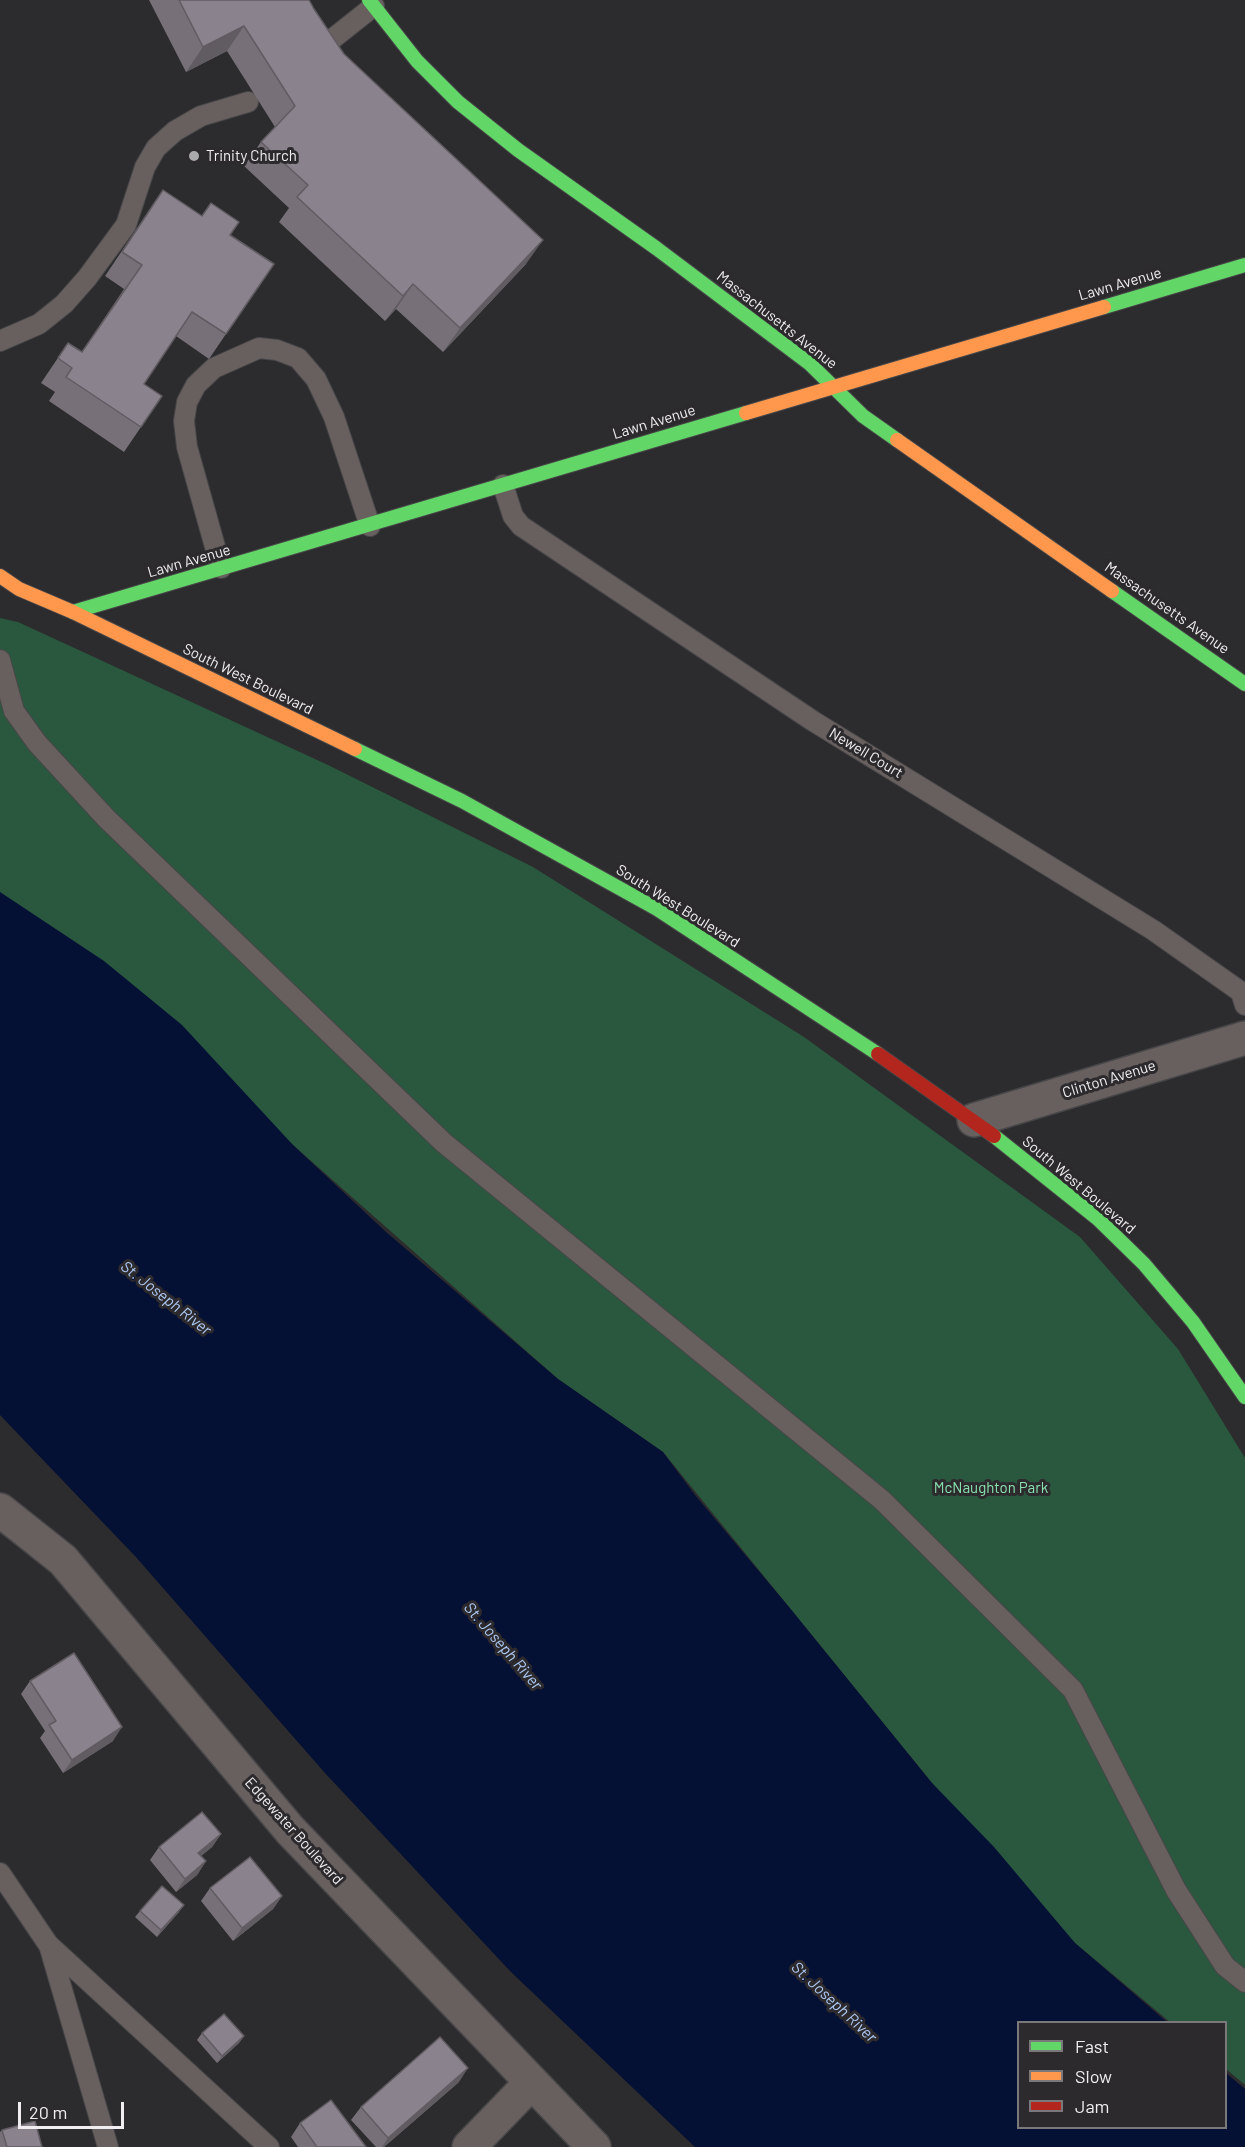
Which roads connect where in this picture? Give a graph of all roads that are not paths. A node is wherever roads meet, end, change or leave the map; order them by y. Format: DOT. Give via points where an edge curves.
graph roads {
  1 [pos="372,3"];
  2 [pos="316,52"];
  3 [pos="248,102"];
  4 [pos="1245,265"];
  5 [pos="0,341"];
  6 [pos="834,386"];
  7 [pos="503,485"];
  8 [pos="370,526"];
  9 [pos="221,568"];
  10 [pos="0,576"];
  11 [pos="73,612"];
  12 [pos="0,660"];
  13 [pos="1245,684"];
  14 [pos="1245,1005"];
  15 [pos="1245,1038"];
  16 [pos="974,1120"];
  17 [pos="1245,1397"];
  18 [pos="0,1510"];
  19 [pos="0,1873"];
  20 [pos="48,1944"];
  21 [pos="1245,1982"];
  22 [pos="531,2083"];
  23 [pos="108,2147"];
  24 [pos="269,2147"];
  25 [pos="469,2147"];
  26 [pos="594,2147"];
  1 -- 2 [label="lane"];
  1 -- 6 [label="street, Massachusetts Avenue" via="417,61 458,102 816,368"];
  3 -- 5 [label="lane" via="201,116 156,148 145,167 126,225 87,278 39,324"];
  4 -- 6 [label="street, Lawn Avenue"];
  6 -- 7 [label="street, Lawn Avenue"];
  6 -- 13 [label="street, Massachusetts Avenue" via="863,416"];
  7 -- 8 [label="street, Lawn Avenue"];
  7 -- 14 [label="lane, Newell Court" via="520,526 813,721 1153,930 1241,992"];
  8 -- 9 [label="street, Lawn Avenue"];
  8 -- 9 [label="lane" via="334,417 316,378 298,358 259,348 214,368 196,385 187,402 187,447"];
  9 -- 11 [label="street, Lawn Avenue"];
  10 -- 11 [label="street, South West Boulevard"];
  11 -- 16 [label="street, South West Boulevard" via="462,801 657,909"];
  12 -- 21 [label="lane" via="14,711 37,743 106,818 435,1135 882,1500 1073,1690 1176,1890 1225,1966"];
  15 -- 16 [label="street, Clinton Avenue"];
  16 -- 17 [label="street, South West Boulevard" via="1098,1219 1144,1264 1193,1322"];
  18 -- 22 [label="street, Edgewater Boulevard" via="63,1560 290,1830"];
  19 -- 20 [label="lane"];
  20 -- 23 [label="lane"];
  20 -- 24 [label="lane"];
  22 -- 25 [label="street"];
  22 -- 26 [label="street, Edgewater Boulevard"];
}
